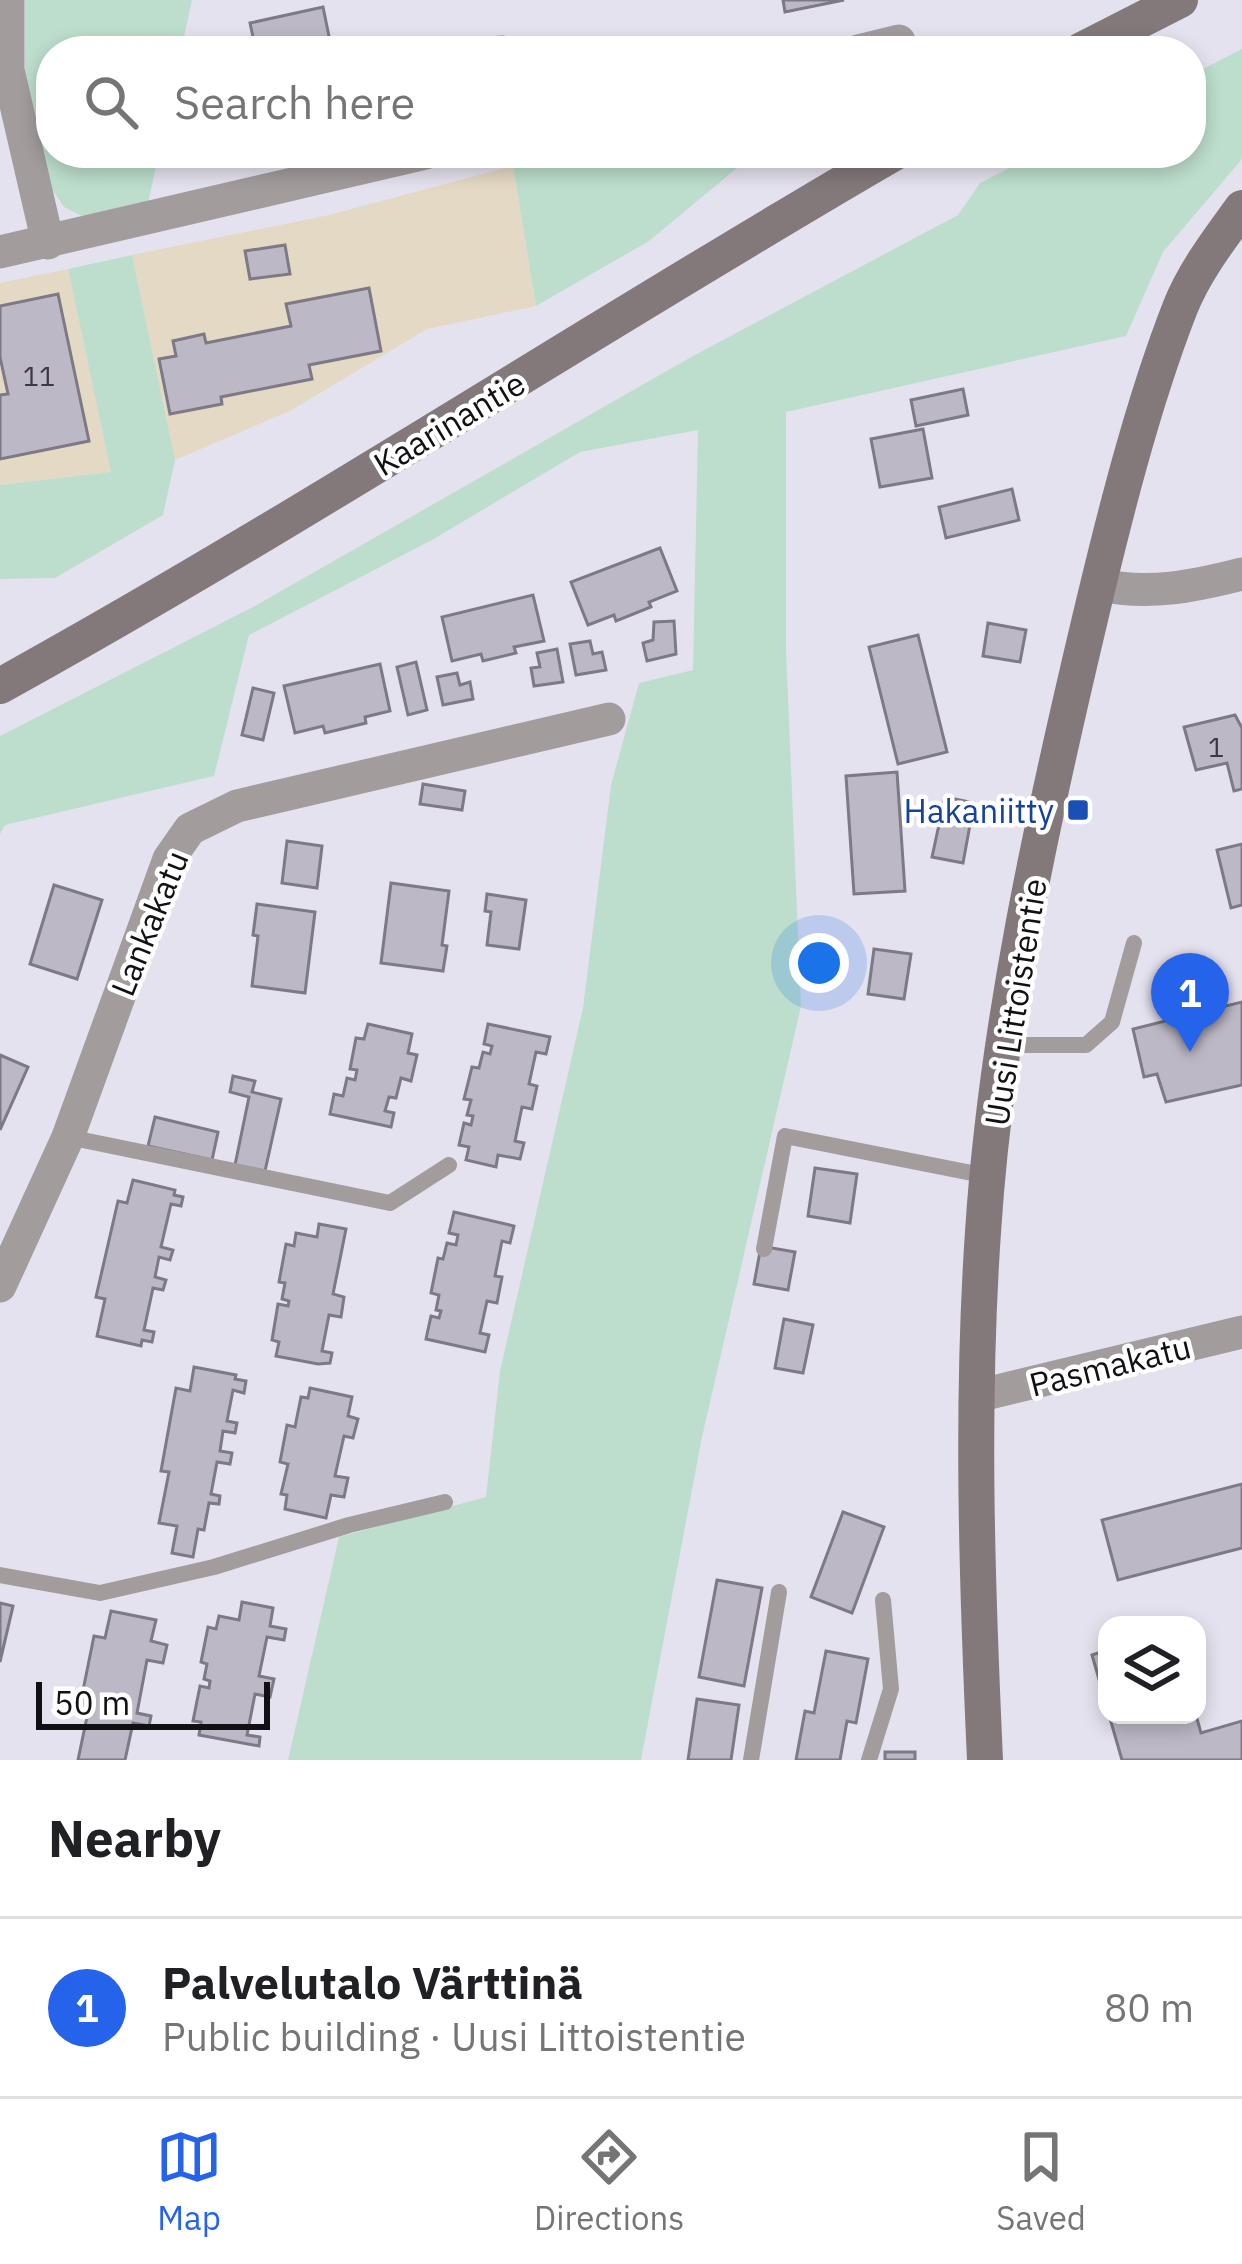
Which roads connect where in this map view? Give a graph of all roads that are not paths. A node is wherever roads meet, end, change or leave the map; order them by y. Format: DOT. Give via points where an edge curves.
graph roads {
  1 [pos="8,0"];
  2 [pos="1180,0"];
  3 [pos="1109,36"];
  4 [pos="362,168"];
  5 [pos="869,168"];
  6 [pos="1242,208"];
  7 [pos="48,242"];
  8 [pos="0,252"];
  9 [pos="1242,574"];
  10 [pos="1098,585"];
  11 [pos="0,686"];
  12 [pos="609,719"];
  13 [pos="1134,943"];
  14 [pos="1003,1045"];
  15 [pos="68,1137"];
  16 [pos="449,1165"];
  17 [pos="988,1176"];
  18 [pos="764,1249"];
  19 [pos="0,1286"];
  20 [pos="1242,1332"];
  21 [pos="976,1396"];
  22 [pos="445,1502"];
  23 [pos="0,1575"];
  24 [pos="779,1592"];
  25 [pos="884,1600"];
  26 [pos="751,1760"];
  27 [pos="869,1760"];
  28 [pos="985,1760"];
  1 -- 7 [label="street" via="8,70"];
  2 -- 3 [label="street"];
  4 -- 7 [label="street"];
  5 -- 11 [label="street, Kaarinantie"];
  6 -- 10 [label="street, Uusi Littoistentie" via="1180,306"];
  7 -- 8 [label="street"];
  9 -- 10 [label="street" via="1168,592"];
  10 -- 14 [label="street, Uusi Littoistentie"];
  12 -- 15 [label="street, Lankakatu" via="237,806 190,829 162,878"];
  13 -- 14 [label="lane" via="1112,1022 1086,1045"];
  14 -- 17 [label="street, Uusi Littoistentie"];
  15 -- 16 [label="lane" via="390,1203"];
  15 -- 19 [label="street, Lankakatu"];
  17 -- 18 [label="lane" via="785,1136"];
  17 -- 21 [label="street, Uusi Littoistentie"];
  20 -- 21 [label="street, Pasmakatu"];
  21 -- 28 [label="street, Uusi Littoistentie"];
  22 -- 23 [label="lane" via="100,1593"];
  24 -- 26 [label="lane"];
  25 -- 27 [label="lane" via="891,1689"];
}
